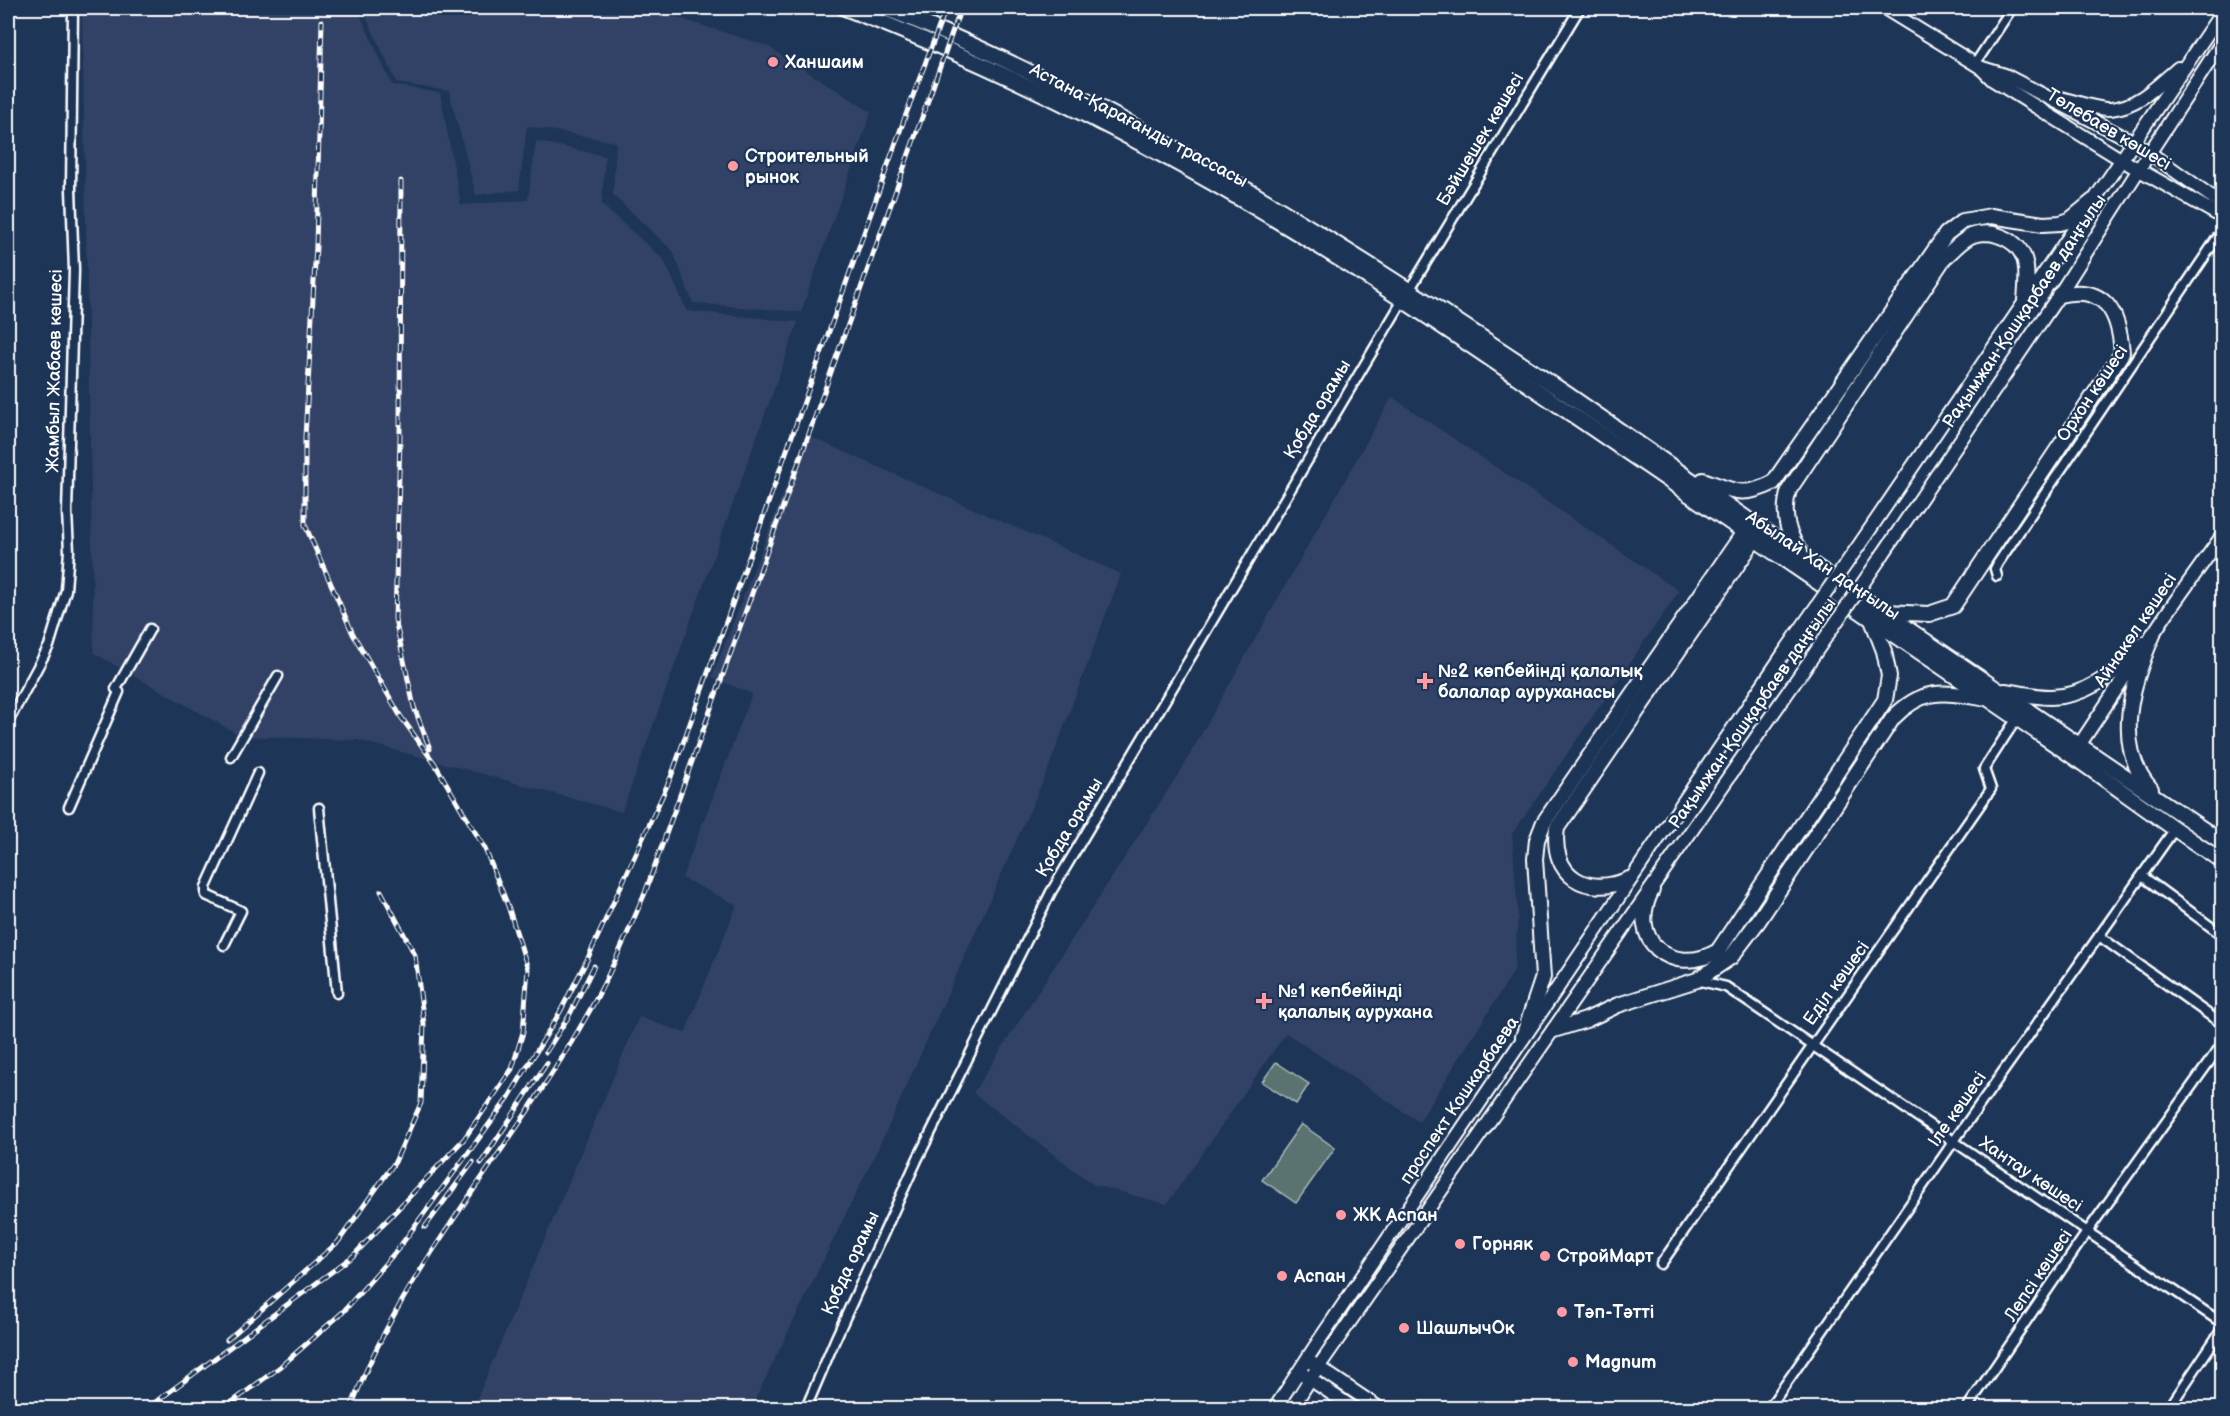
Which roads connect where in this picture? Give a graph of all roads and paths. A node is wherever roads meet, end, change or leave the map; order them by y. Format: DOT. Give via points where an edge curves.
graph roads {
  1 [pos="73,8"];
  2 [pos="845,8"];
  3 [pos="884,8"];
  4 [pos="1580,8"];
  5 [pos="1884,8"];
  6 [pos="2012,8"];
  7 [pos="2217,8"];
  8 [pos="2223,12"];
  9 [pos="2204,37"];
  10 [pos="2223,42"];
  11 [pos="2188,60"];
  12 [pos="1977,66"];
  13 [pos="2039,92"];
  14 [pos="2134,142"];
  15 [pos="2150,152"];
  16 [pos="2122,160"];
  17 [pos="2139,169"];
  18 [pos="2093,201"];
  19 [pos="2223,204"];
  20 [pos="2223,217"];
  21 [pos="2223,231"];
  22 [pos="1406,294"];
  23 [pos="2059,295"];
  24 [pos="2025,300"];
  25 [pos="1686,475"];
  26 [pos="1749,536"];
  27 [pos="2223,536"];
  28 [pos="1814,565"];
  29 [pos="1997,576"];
  30 [pos="1884,612"];
  31 [pos="1872,620"];
  32 [pos="150,629"];
  33 [pos="2152,635"];
  34 [pos="278,676"];
  35 [pos="1993,694"];
  36 [pos="2017,718"];
  37 [pos="8,722"];
  38 [pos="2076,750"];
  39 [pos="231,757"];
  40 [pos="258,773"];
  41 [pos="2162,801"];
  42 [pos="69,807"];
  43 [pos="319,808"];
  44 [pos="2174,830"];
  45 [pos="2223,843"];
  46 [pos="2223,861"];
  47 [pos="2142,876"];
  48 [pos="1629,879"];
  49 [pos="1652,890"];
  50 [pos="1601,922"];
  51 [pos="2223,935"];
  52 [pos="2099,936"];
  53 [pos="224,945"];
  54 [pos="1697,980"];
  55 [pos="337,993"];
  56 [pos="2223,1023"];
  57 [pos="1554,1030"];
  58 [pos="1523,1038"];
  59 [pos="2223,1044"];
  60 [pos="1811,1045"];
  61 [pos="1954,1141"];
  62 [pos="2087,1232"];
  63 [pos="1661,1264"];
  64 [pos="2223,1323"];
  65 [pos="2223,1329"];
  66 [pos="1306,1359"];
  67 [pos="1318,1367"];
  68 [pos="1298,1371"];
  69 [pos="1310,1379"];
  70 [pos="806,1408"];
  71 [pos="1275,1408"];
  72 [pos="1292,1408"];
  73 [pos="1353,1408"];
  74 [pos="1379,1408"];
  75 [pos="1769,1408"];
  76 [pos="1967,1408"];
  77 [pos="2169,1408"];
  1 -- 37 [label="street, Жамбыл Жабаев көшесі" via="74,270 66,590 49,646"];
  2 -- 22 [label="main road, Астана-Қарағанды трассасы" via="920,36 1115,129"];
  3 -- 22 [label="main road, Астана-Қарағанды трассасы" via="923,22 1125,120 1244,187"];
  4 -- 22 [label="street, Бәйшешек көшесі"];
  5 -- 12 [label="main road, Төлебаев көшесі"];
  6 -- 12 [label="street"];
  7 -- 9 [label="main road"];
  8 -- 9 [label="main road"];
  9 -- 11 [label="main road"];
  10 -- 15 [label="main road, Рақымжан Қошқарбаев даңғылы"];
  11 -- 13 [label="main road" via="2144,97 2110,109"];
  11 -- 14 [label="main road"];
  12 -- 13 [label="main road, Төлебаев көшесі"];
  12 -- 16 [label="main road, Төлебаев көшесі" via="1993,80"];
  13 -- 14 [label="main road, Төлебаев көшесі"];
  14 -- 15 [label="main road, Төлебаев көшесі"];
  14 -- 16 [label="main road, Рақымжан Қошқарбаев даңғылы"];
  15 -- 17 [label="main road, Рақымжан Қошқарбаев даңғылы"];
  15 -- 19 [label="main road, Төлебаев көшесі"];
  16 -- 17 [label="main road, Төлебаев көшесі"];
  16 -- 18 [label="main road, Рақымжан Қошқарбаев даңғылы"];
  17 -- 20 [label="main road, Төлебаев көшесі"];
  17 -- 23 [label="main road, Рақымжан Қошқарбаев даңғылы"];
  18 -- 24 [label="main road, Рақымжан Қошқарбаев даңғылы"];
  18 -- 25 [label="main road" via="2060,224 1991,216 1963,221 1946,234 1773,483 1756,492 1737,492"];
  21 -- 29 [label="street, Орхон көшесі" via="1998,563"];
  22 -- 25 [label="main road, Абылай Хан даңғылы"];
  22 -- 26 [label="main road, Абылай Хан даңғылы"];
  22 -- 70 [label="street, Қобда орамы" via="1051,892 917,1160"];
  23 -- 30 [label="main road" via="2086,293 2110,307 2117,319 2122,353 1953,606 1929,614"];
  23 -- 49 [label="main road, Рақымжан Қошқарбаев даңғылы, bridge"];
  24 -- 28 [label="main road" via="2026,264 2020,247 2005,237 1992,233 1971,236 1944,258 1789,490 1784,506 1790,536"];
  24 -- 48 [label="main road, Рақымжан Қошқарбаев даңғылы, bridge"];
  25 -- 28 [label="main road, Абылай Хан даңғылы"];
  26 -- 31 [label="main road, Абылай Хан даңғылы"];
  26 -- 48 [label="main road" via="1557,828 1555,843 1564,869 1584,885 1604,887"];
  26 -- 58 [label="main road" via="1544,822 1535,859 1543,977"];
  27 -- 33 [label="main road, Айнакөл көшесі"];
  28 -- 30 [label="main road, Абылай Хан даңғылы"];
  30 -- 35 [label="main road, Абылай Хан даңғылы"];
  31 -- 35 [label="main road, Абылай Хан даңғылы"];
  31 -- 49 [label="main road" via="1889,676 1885,700 1718,951 1698,960 1677,960 1653,944 1643,917"];
  32 -- 42 [label="street" via="117,691"];
  33 -- 35 [label="main road" via="2122,667 2080,692 2053,697"];
  33 -- 38 [label="main road, Айнакөл көшесі"];
  33 -- 41 [label="main road" via="2136,679 2128,741 2136,768"];
  34 -- 39 [label="street"];
  35 -- 36 [label="main road, Абылай Хан даңғылы"];
  35 -- 38 [label="main road, Абылай Хан даңғылы"];
  35 -- 54 [label="main road" via="1933,694 1905,706 1893,718 1731,957"];
  36 -- 38 [label="main road, Абылай Хан даңғылы"];
  36 -- 60 [label="street, Еділ көшесі" via="1984,769 1991,789"];
  38 -- 41 [label="main road, Абылай Хан даңғылы"];
  38 -- 44 [label="main road, Абылай Хан даңғылы"];
  40 -- 53 [label="street" via="206,887 206,895 241,911"];
  41 -- 45 [label="main road, Абылай Хан даңғылы"];
  43 -- 55 [label="street"];
  44 -- 46 [label="main road, Абылай Хан даңғылы"];
  44 -- 47 [label="street, Іле көшесі"];
  47 -- 51 [label="street"];
  47 -- 52 [label="street, Іле көшесі"];
  48 -- 50 [label="main road, Рақымжан Қошқарбаев даңғылы"];
  49 -- 57 [label="main road, Рақымжан Қошқарбаев даңғылы"];
  50 -- 58 [label="main road, проспект Кошкарбаева"];
  52 -- 56 [label="street"];
  52 -- 61 [label="street, Іле көшесі"];
  54 -- 57 [label="main road"];
  54 -- 60 [label="street, Хантау көшесі" via="1725,987"];
  57 -- 67 [label="main road, Рақымжан Қошқарбаев даңғылы"];
  58 -- 66 [label="main road, проспект Кошкарбаева"];
  59 -- 62 [label="street, Лепсі көшесі"];
  60 -- 61 [label="street, Хантау көшесі"];
  60 -- 63 [label="street, Еділ көшесі"];
  61 -- 62 [label="street, Хантау көшесі"];
  61 -- 75 [label="street, Іле көшесі"];
  62 -- 64 [label="street, Хантау көшесі"];
  62 -- 76 [label="street, Лепсі көшесі"];
  65 -- 77 [label="street"];
  66 -- 67 [label="main road"];
  66 -- 68 [label="main road, проспект Кошкарбаева"];
  67 -- 69 [label="main road, Рақымжан Қошқарбаев даңғылы"];
  67 -- 74 [label="main road"];
  68 -- 69 [label="main road"];
  68 -- 71 [label="main road"];
  69 -- 72 [label="main road"];
  69 -- 73 [label="main road"];
}
